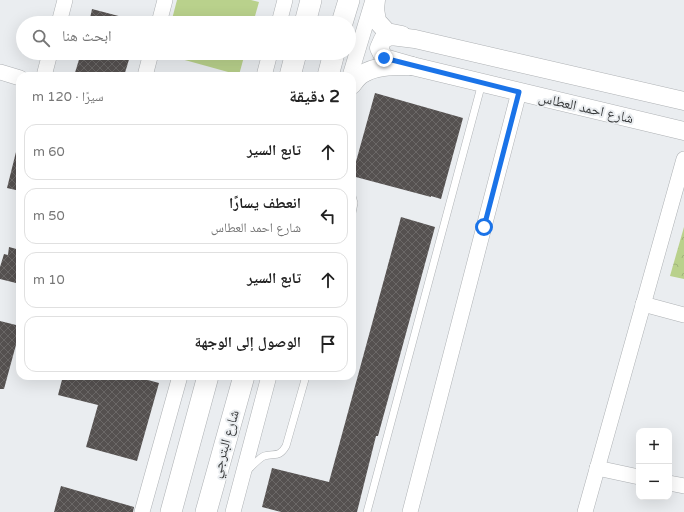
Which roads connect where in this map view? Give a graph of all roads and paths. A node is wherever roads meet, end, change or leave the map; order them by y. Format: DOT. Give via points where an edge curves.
graph roads {
  1 [pos="65,0"];
  2 [pos="165,0"];
  3 [pos="285,0"];
  4 [pos="311,0"];
  5 [pos="349,0"];
  6 [pos="373,0"];
  7 [pos="376,0"];
  8 [pos="60,16"];
  9 [pos="161,16"];
  10 [pos="281,16"];
  11 [pos="306,16"];
  12 [pos="344,16"];
  13 [pos="415,39"];
  14 [pos="356,56"];
  15 [pos="48,60"];
  16 [pos="149,60"];
  17 [pos="268,60"];
  18 [pos="294,60"];
  19 [pos="332,60"];
  20 [pos="355,60"];
  21 [pos="412,66"];
  22 [pos="0,72"];
  23 [pos="45,72"];
  24 [pos="146,72"];
  25 [pos="265,72"];
  26 [pos="291,72"];
  27 [pos="329,72"];
  28 [pos="351,72"];
  29 [pos="16,77"];
  30 [pos="356,80"];
  31 [pos="482,83"];
  32 [pos="519,92"];
  33 [pos="684,101"];
  34 [pos="684,131"];
  35 [pos="684,159"];
  36 [pos="643,304"];
  37 [pos="684,315"];
  38 [pos="179,380"];
  39 [pos="207,380"];
  40 [pos="243,380"];
  41 [pos="268,380"];
  42 [pos="305,380"];
  43 [pos="597,468"];
  44 [pos="243,475"];
  45 [pos="636,476"];
  46 [pos="672,484"];
  47 [pos="684,486"];
  48 [pos="142,512"];
  49 [pos="171,512"];
  50 [pos="206,512"];
  51 [pos="233,512"];
  52 [pos="367,512"];
  53 [pos="410,512"];
  54 [pos="585,512"];
  1 -- 8 [label="street"];
  2 -- 9 [label="street"];
  3 -- 10 [label="street"];
  4 -- 11 [label="main road"];
  5 -- 12 [label="main road"];
  6 -- 14 [label="street"];
  7 -- 13 [label="street" via="377,20 387,32"];
  13 -- 21 [label="street" via="391,36 383,39 379,48 384,58"];
  13 -- 33 [label="street, شارع احمد العطاس"];
  15 -- 23 [label="street"];
  16 -- 24 [label="street"];
  17 -- 25 [label="street"];
  18 -- 26 [label="main road"];
  19 -- 27 [label="main road"];
  20 -- 28 [label="street"];
  21 -- 30 [label="street, شارع احمد العطاس" via="371,70"];
  21 -- 31 [label="street, شارع احمد العطاس"];
  22 -- 29 [label="street"];
  31 -- 32 [label="street, شارع احمد العطاس"];
  31 -- 52 [label="lane"];
  32 -- 34 [label="street, شارع احمد العطاس"];
  32 -- 53 [label="street"];
  35 -- 36 [label="street"];
  36 -- 37 [label="street"];
  36 -- 43 [label="street"];
  38 -- 48 [label="street"];
  39 -- 49 [label="main road"];
  40 -- 50 [label="main road, شارع البترجي"];
  41 -- 44 [label="street, شارع البترجي"];
  42 -- 44 [label="lane" via="283,451 259,459"];
  43 -- 45 [label="street"];
  43 -- 54 [label="street"];
  44 -- 51 [label="street, شارع البترجي"];
  46 -- 47 [label="street"];
}
